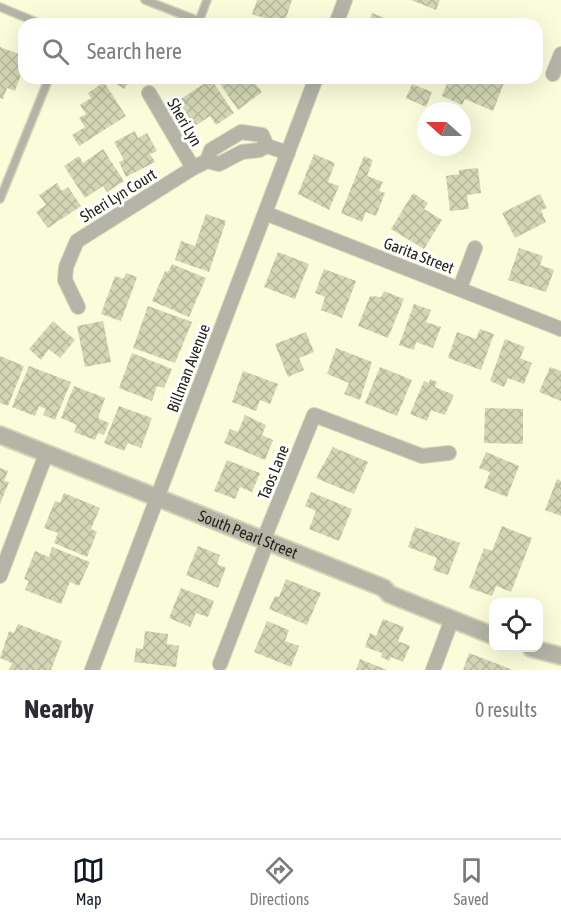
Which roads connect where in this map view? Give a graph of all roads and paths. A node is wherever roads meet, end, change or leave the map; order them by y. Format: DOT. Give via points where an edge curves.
graph roads {
  1 [pos="145,0"];
  2 [pos="207,0"];
  3 [pos="345,0"];
  4 [pos="164,4"];
  5 [pos="0,7"];
  6 [pos="27,18"];
  7 [pos="193,18"];
  8 [pos="200,18"];
  9 [pos="338,18"];
  10 [pos="561,54"];
  11 [pos="553,74"];
  12 [pos="47,84"];
  13 [pos="314,84"];
  14 [pos="149,93"];
  15 [pos="288,153"];
  16 [pos="193,168"];
  17 [pos="1,195"];
  18 [pos="264,213"];
  19 [pos="475,248"];
  20 [pos="460,288"];
  21 [pos="78,307"];
  22 [pos="561,329"];
  23 [pos="0,435"];
  24 [pos="449,453"];
  25 [pos="46,454"];
  26 [pos="156,498"];
  27 [pos="265,542"];
  28 [pos="0,576"];
  29 [pos="452,619"];
  30 [pos="489,634"];
  31 [pos="543,651"];
  32 [pos="561,656"];
  33 [pos="220,664"];
  34 [pos="92,670"];
  35 [pos="433,670"];
  36 [pos="553,670"];
  1 -- 4 [label="lane"];
  2 -- 8 [label="lane"];
  3 -- 9 [label="street"];
  4 -- 7 [label="lane"];
  5 -- 6 [label="lane"];
  10 -- 11 [label="street"];
  12 -- 17 [label="lane"];
  13 -- 15 [label="street, Billman Avenue"];
  14 -- 16 [label="street, Sheri Lyn"];
  15 -- 16 [label="street, Sheri Lyn Court" via="267,146 262,135 241,132 211,150 207,161"];
  15 -- 18 [label="street, Billman Avenue"];
  16 -- 21 [label="street, Sheri Lyn Court" via="77,241 65,280"];
  18 -- 20 [label="street, Garita Street"];
  18 -- 26 [label="street, Billman Avenue"];
  19 -- 20 [label="street"];
  20 -- 22 [label="street, Garita Street"];
  23 -- 25 [label="street, South Pearl Street"];
  24 -- 27 [label="street, Taos Lane" via="422,456 314,415"];
  25 -- 26 [label="street, South Pearl Street"];
  25 -- 28 [label="street"];
  26 -- 27 [label="street, South Pearl Street"];
  26 -- 34 [label="street, Billman Avenue"];
  27 -- 29 [label="street, South Pearl Street"];
  27 -- 33 [label="street, Taos Lane"];
  29 -- 30 [label="street, South Pearl Street"];
  29 -- 35 [label="street"];
  31 -- 32 [label="street"];
  32 -- 36 [label="street"];
}
